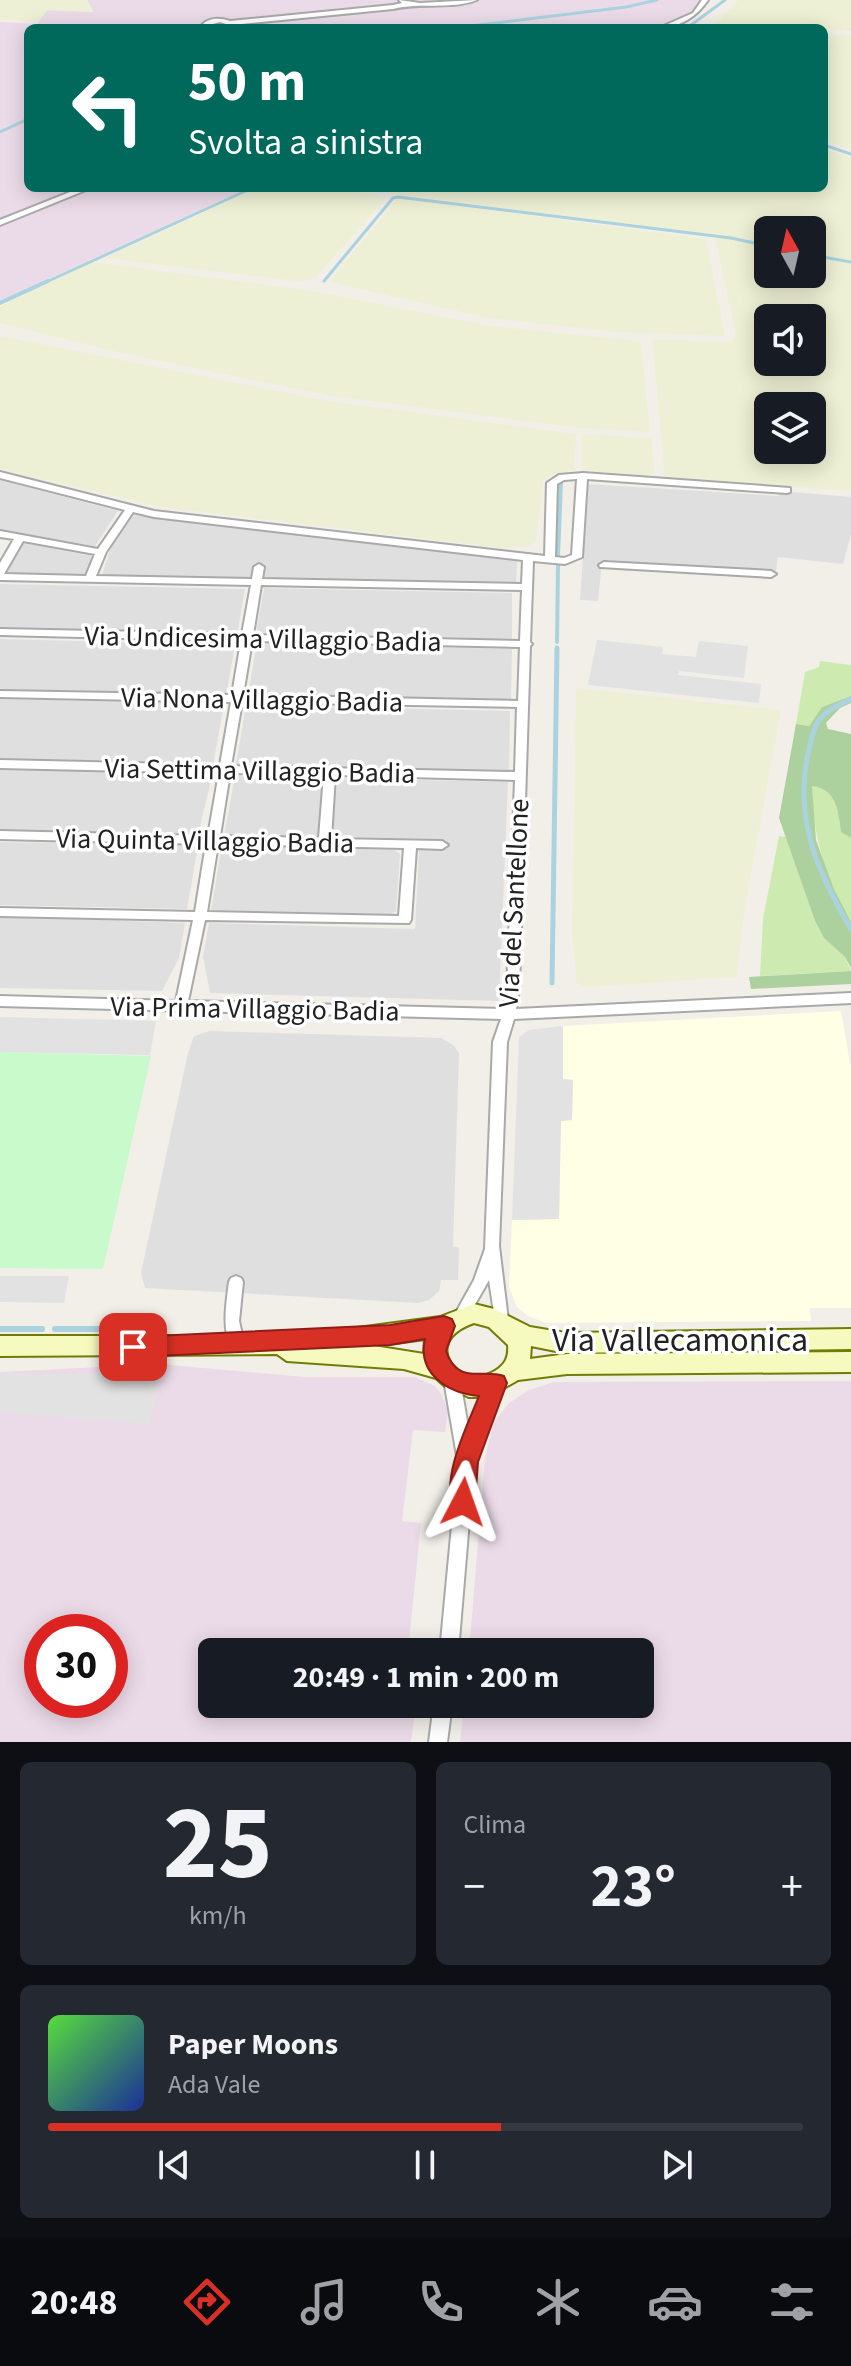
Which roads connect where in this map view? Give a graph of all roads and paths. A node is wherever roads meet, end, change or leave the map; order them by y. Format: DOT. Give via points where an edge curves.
graph roads {
  1 [pos="474,0"];
  2 [pos="705,0"];
  3 [pos="405,1"];
  4 [pos="244,24"];
  5 [pos="671,24"];
  6 [pos="77,192"];
  7 [pos="0,223"];
  8 [pos="0,475"];
  9 [pos="582,477"];
  10 [pos="787,490"];
  11 [pos="130,509"];
  12 [pos="0,534"];
  13 [pos="20,537"];
  14 [pos="101,552"];
  15 [pos="528,558"];
  16 [pos="550,560"];
  17 [pos="604,565"];
  18 [pos="192,566"];
  19 [pos="259,567"];
  20 [pos="771,574"];
  21 [pos="0,575"];
  22 [pos="89,580"];
  23 [pos="192,580"];
  24 [pos="256,581"];
  25 [pos="527,587"];
  26 [pos="0,632"];
  27 [pos="249,637"];
  28 [pos="527,644"];
  29 [pos="0,694"];
  30 [pos="238,699"];
  31 [pos="523,704"];
  32 [pos="0,764"];
  33 [pos="225,769"];
  34 [pos="330,771"];
  35 [pos="521,776"];
  36 [pos="0,835"];
  37 [pos="212,840"];
  38 [pos="325,842"];
  39 [pos="410,844"];
  40 [pos="442,845"];
  41 [pos="0,912"];
  42 [pos="200,917"];
  43 [pos="851,998"];
  44 [pos="0,1001"];
  45 [pos="181,1006"];
  46 [pos="509,1014"];
  47 [pos="492,1246"];
  48 [pos="236,1282"];
  49 [pos="452,1321"];
  50 [pos="506,1324"];
  51 [pos="851,1339"];
  52 [pos="236,1344"];
  53 [pos="0,1346"];
  54 [pos="212,1346"];
  55 [pos="851,1362"];
  56 [pos="446,1375"];
  57 [pos="504,1377"];
  58 [pos="466,1462"];
  59 [pos="451,1638"];
  60 [pos="441,1718"];
  61 [pos="438,1742"];
  1 -- 3 [label="street" via="420,5"];
  2 -- 5 [label="street" via="695,14"];
  3 -- 4 [label="street" via="393,7"];
  6 -- 7 [label="street"];
  8 -- 11 [label="street"];
  9 -- 10 [label="street"];
  9 -- 16 [label="street" via="577,557"];
  9 -- 16 [label="street" via="552,483"];
  11 -- 14 [label="street"];
  11 -- 15 [label="street"];
  12 -- 13 [label="street"];
  13 -- 14 [label="street"];
  13 -- 21 [label="street"];
  14 -- 22 [label="street"];
  15 -- 16 [label="street"];
  15 -- 25 [label="street, Via del Santellone"];
  17 -- 20 [label="street"];
  18 -- 23 [label="street"];
  19 -- 24 [label="street"];
  21 -- 22 [label="street"];
  22 -- 23 [label="street"];
  23 -- 24 [label="street"];
  24 -- 25 [label="street"];
  24 -- 27 [label="street"];
  25 -- 28 [label="street, Via del Santellone"];
  26 -- 27 [label="street, Via Undicesima Villaggio Badia"];
  27 -- 28 [label="street, Via Undicesima Villaggio Badia"];
  27 -- 30 [label="street"];
  28 -- 31 [label="street, Via del Santellone"];
  29 -- 30 [label="street, Via Nona Villaggio Badia"];
  30 -- 31 [label="street, Via Nona Villaggio Badia"];
  30 -- 33 [label="street"];
  31 -- 35 [label="street, Via del Santellone"];
  32 -- 33 [label="street, Via Settima Villaggio Badia"];
  33 -- 34 [label="street, Via Settima Villaggio Badia"];
  33 -- 37 [label="street"];
  34 -- 35 [label="street, Via Settima Villaggio Badia"];
  34 -- 38 [label="street"];
  35 -- 46 [label="street, Via del Santellone"];
  36 -- 37 [label="street, Via Quinta Villaggio Badia"];
  37 -- 38 [label="street, Via Quinta Villaggio Badia"];
  37 -- 42 [label="street"];
  38 -- 39 [label="street, Via Quinta Villaggio Badia"];
  39 -- 40 [label="street, Via Quinta Villaggio Badia"];
  39 -- 42 [label="street" via="405,920"];
  41 -- 42 [label="street"];
  42 -- 45 [label="street"];
  43 -- 46 [label="street, Via Prima Villaggio Badia"];
  44 -- 45 [label="street, Via Prima Villaggio Badia"];
  45 -- 46 [label="street, Via Prima Villaggio Badia"];
  46 -- 47 [label="street, Via del Santellone" via="500,1042"];
  47 -- 49 [label="street, Via del Santellone" via="481,1281"];
  47 -- 50 [label="street, Via del Santellone"];
  48 -- 52 [label="street"];
  49 -- 50 [label="main road" via="474,1313"];
  49 -- 52 [label="main road" via="390,1335"];
  49 -- 56 [label="main road" via="438,1334 434,1351"];
  50 -- 51 [label="main road, Via Vallecamonica" via="546,1341 566,1343"];
  50 -- 57 [label="main road" via="519,1345 517,1363"];
  52 -- 54 [label="main road"];
  53 -- 54 [label="main road"];
  54 -- 56 [label="main road" via="392,1359 424,1363"];
  55 -- 57 [label="main road, Via Vallecamonica" via="567,1364"];
  56 -- 57 [label="main road" via="474,1387"];
  56 -- 58 [label="street"];
  57 -- 58 [label="street"];
  58 -- 59 [label="street"];
  60 -- 61 [label="street"];
}
